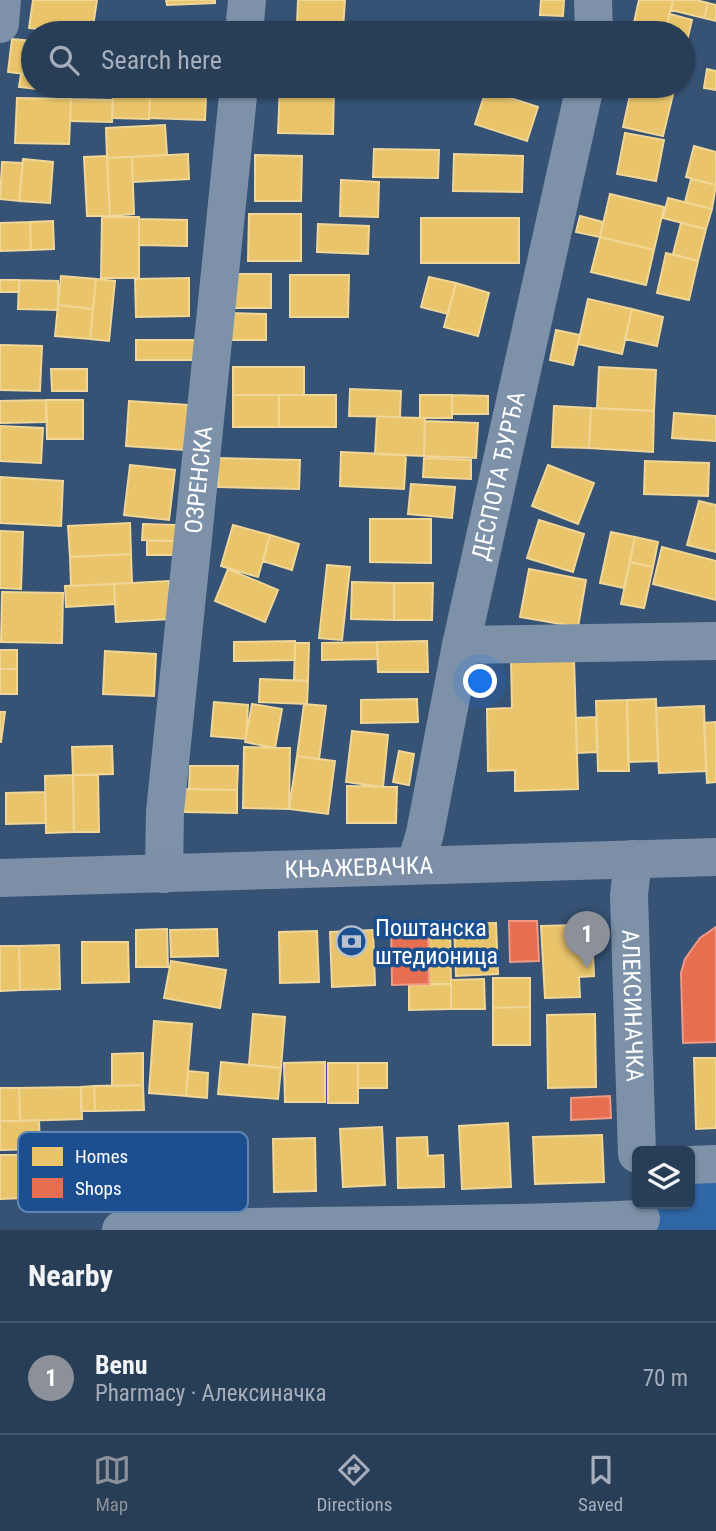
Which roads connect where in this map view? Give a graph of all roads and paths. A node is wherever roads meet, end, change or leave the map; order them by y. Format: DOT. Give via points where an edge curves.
graph roads {
  1 [pos="2,0"];
  2 [pos="247,0"];
  3 [pos="593,0"];
  4 [pos="245,21"];
  5 [pos="594,21"];
  6 [pos="0,24"];
  7 [pos="238,98"];
  8 [pos="582,98"];
  9 [pos="716,640"];
  10 [pos="461,645"];
  11 [pos="716,857"];
  12 [pos="633,859"];
  13 [pos="416,864"];
  14 [pos="164,874"];
  15 [pos="0,878"];
  16 [pos="637,1146"];
  17 [pos="716,1164"];
  18 [pos="695,1165"];
  19 [pos="641,1218"];
  20 [pos="572,1226"];
  21 [pos="261,1227"];
  22 [pos="121,1230"];
  1 -- 6 [label="street"];
  2 -- 4 [label="street"];
  3 -- 5 [label="street"];
  7 -- 14 [label="street, ОЗРЕНСКА" via="167,798"];
  8 -- 10 [label="street, ДЕСПОТА ЂУРЂА"];
  9 -- 10 [label="street"];
  10 -- 13 [label="street, ДЕСПОТА ЂУРЂА"];
  11 -- 12 [label="main road, КЊАЖЕВАЧКА"];
  12 -- 13 [label="main road, КЊАЖЕВАЧКА"];
  12 -- 16 [label="street, АЛЕКСИНАЧКА" via="629,895"];
  13 -- 14 [label="main road, КЊАЖЕВАЧКА"];
  14 -- 15 [label="main road, КЊАЖЕВАЧКА"];
  17 -- 18 [label="street"];
  19 -- 20 [label="street"];
  20 -- 21 [label="street"];
  21 -- 22 [label="street"];
}
